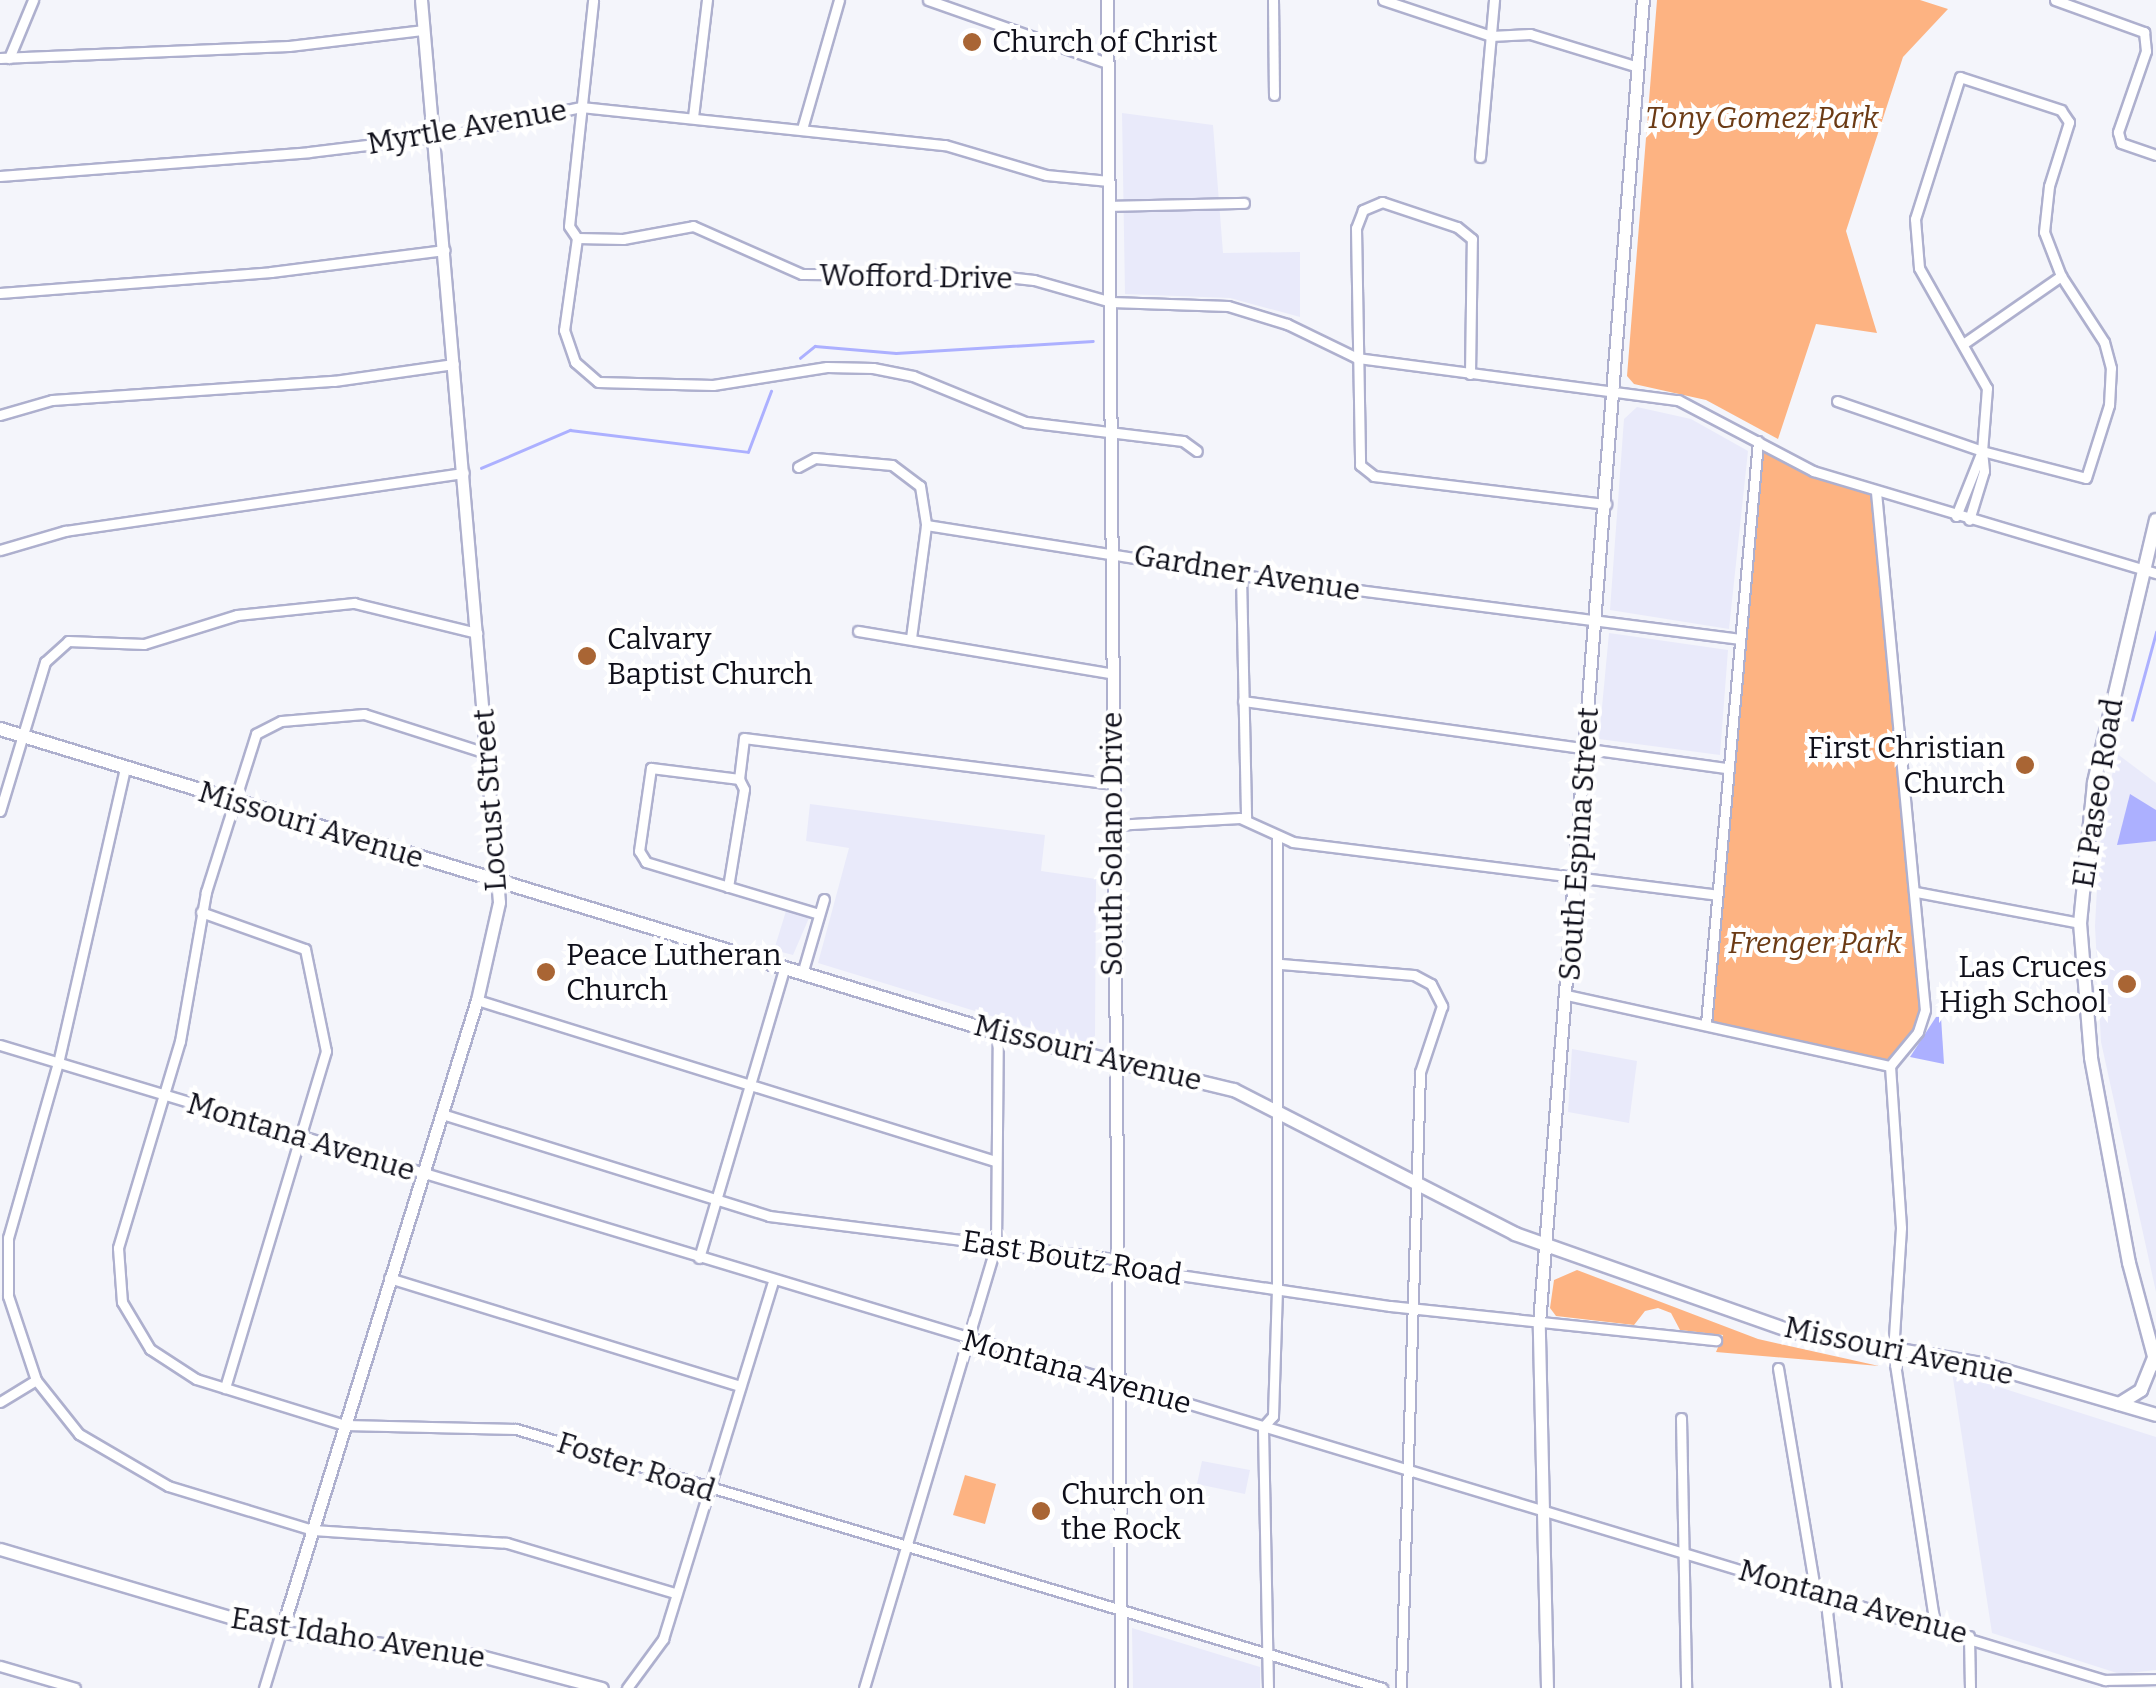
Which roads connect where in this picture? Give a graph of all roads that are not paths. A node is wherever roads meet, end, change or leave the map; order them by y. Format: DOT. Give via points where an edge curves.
graph roads {
  1 [pos="33,0"];
  2 [pos="422,0"];
  3 [pos="593,0"];
  4 [pos="707,0"];
  5 [pos="839,0"];
  6 [pos="928,0"];
  7 [pos="1107,0"];
  8 [pos="1273,0"];
  9 [pos="1383,0"];
  10 [pos="1494,0"];
  11 [pos="1643,0"];
  12 [pos="2055,0"];
  13 [pos="424,30"];
  14 [pos="1491,36"];
  15 [pos="4,58"];
  16 [pos="1107,63"];
  17 [pos="1638,66"];
  18 [pos="1274,95"];
  19 [pos="581,107"];
  20 [pos="693,117"];
  21 [pos="802,129"];
  22 [pos="434,136"];
  23 [pos="2156,155"];
  24 [pos="1480,157"];
  25 [pos="0,176"];
  26 [pos="1109,181"];
  27 [pos="1244,204"];
  28 [pos="1110,206"];
  29 [pos="577,238"];
  30 [pos="445,250"];
  31 [pos="2061,276"];
  32 [pos="0,293"];
  33 [pos="1111,302"];
  34 [pos="1966,342"];
  35 [pos="1356,358"];
  36 [pos="454,364"];
  37 [pos="1470,374"];
  38 [pos="1612,393"];
  39 [pos="1837,401"];
  40 [pos="0,415"];
  41 [pos="1110,436"];
  42 [pos="1758,441"];
  43 [pos="1198,451"];
  44 [pos="1982,452"];
  45 [pos="798,467"];
  46 [pos="464,473"];
  47 [pos="1876,492"];
  48 [pos="1606,504"];
  49 [pos="1956,516"];
  50 [pos="1969,520"];
  51 [pos="2156,520"];
  52 [pos="926,526"];
  53 [pos="0,550"];
  54 [pos="1114,553"];
  55 [pos="2150,572"];
  56 [pos="1241,574"];
  57 [pos="1598,623"];
  58 [pos="858,632"];
  59 [pos="477,634"];
  60 [pos="911,638"];
  61 [pos="1740,639"];
  62 [pos="1110,673"];
  63 [pos="1243,701"];
  64 [pos="0,730"];
  65 [pos="23,736"];
  66 [pos="1584,749"];
  67 [pos="486,753"];
  68 [pos="125,767"];
  69 [pos="1728,768"];
  70 [pos="738,779"];
  71 [pos="1113,784"];
  72 [pos="234,802"];
  73 [pos="0,811"];
  74 [pos="1246,820"];
  75 [pos="1114,825"];
  76 [pos="1277,838"];
  77 [pos="1574,877"];
  78 [pos="499,882"];
  79 [pos="728,886"];
  80 [pos="1916,892"];
  81 [pos="1717,895"];
  82 [pos="824,899"];
  83 [pos="201,912"];
  84 [pos="819,914"];
  85 [pos="2080,923"];
  86 [pos="1281,964"];
  87 [pos="784,969"];
  88 [pos="802,974"];
  89 [pos="1567,995"];
  90 [pos="476,1000"];
  91 [pos="1706,1024"];
  92 [pos="998,1033"];
  93 [pos="0,1045"];
  94 [pos="1114,1062"];
  95 [pos="58,1063"];
  96 [pos="1890,1066"];
  97 [pos="749,1086"];
  98 [pos="164,1095"];
  99 [pos="1277,1108"];
  100 [pos="442,1114"];
  101 [pos="301,1137"];
  102 [pos="995,1161"];
  103 [pos="422,1174"];
  104 [pos="1418,1185"];
  105 [pos="714,1199"];
  106 [pos="996,1246"];
  107 [pos="1546,1246"];
  108 [pos="699,1258"];
  109 [pos="1120,1260"];
  110 [pos="390,1278"];
  111 [pos="773,1281"];
  112 [pos="1277,1289"];
  113 [pos="1416,1310"];
  114 [pos="1539,1323"];
  115 [pos="1716,1340"];
  116 [pos="967,1341"];
  117 [pos="1892,1351"];
  118 [pos="2155,1361"];
  119 [pos="1778,1368"];
  120 [pos="36,1380"];
  121 [pos="1121,1382"];
  122 [pos="739,1386"];
  123 [pos="225,1388"];
  124 [pos="0,1402"];
  125 [pos="2119,1404"];
  126 [pos="2156,1415"];
  127 [pos="1681,1418"];
  128 [pos="345,1425"];
  129 [pos="1264,1427"];
  130 [pos="1406,1469"];
  131 [pos="706,1490"];
  132 [pos="1546,1512"];
  133 [pos="313,1530"];
  134 [pos="0,1550"];
  135 [pos="906,1551"];
  136 [pos="1684,1553"];
  137 [pos="1815,1590"];
  138 [pos="675,1593"];
  139 [pos="1124,1616"];
  140 [pos="1935,1626"];
  141 [pos="281,1632"];
  142 [pos="1969,1636"];
  143 [pos="1268,1654"];
  144 [pos="0,1666"];
  145 [pos="2156,1679"];
  146 [pos="75,1688"];
  147 [pos="264,1688"];
  148 [pos="602,1688"];
  149 [pos="627,1688"];
  150 [pos="864,1688"];
  151 [pos="1121,1688"];
  152 [pos="1268,1688"];
  153 [pos="1382,1688"];
  154 [pos="1402,1688"];
  155 [pos="1547,1688"];
  156 [pos="1686,1688"];
  157 [pos="1836,1688"];
  158 [pos="1970,1688"];
  1 -- 15 [label="street"];
  2 -- 13 [label="street, Locust Street"];
  3 -- 19 [label="street"];
  4 -- 20 [label="street"];
  5 -- 21 [label="street"];
  6 -- 16 [label="street"];
  7 -- 16 [label="street, South Solano Drive"];
  8 -- 18 [label="street"];
  9 -- 14 [label="street"];
  10 -- 14 [label="street"];
  11 -- 17 [label="street, South Espina Street"];
  12 -- 23 [label="street" via="2144,32 2146,51 2118,132 2121,143"];
  13 -- 15 [label="street" via="289,46"];
  13 -- 22 [label="street, Locust Street"];
  14 -- 17 [label="street" via="1530,34"];
  14 -- 24 [label="street"];
  16 -- 26 [label="street, South Solano Drive"];
  17 -- 38 [label="street, South Espina Street"];
  19 -- 20 [label="street, Myrtle Avenue"];
  19 -- 22 [label="street, Myrtle Avenue"];
  19 -- 29 [label="street" via="569,226"];
  20 -- 21 [label="street, Myrtle Avenue"];
  21 -- 26 [label="street, Myrtle Avenue" via="945,145 1046,174"];
  22 -- 25 [label="street, Myrtle Avenue" via="282,156"];
  22 -- 30 [label="street, Locust Street"];
  26 -- 28 [label="street, South Solano Drive"];
  27 -- 28 [label="street"];
  28 -- 33 [label="street, South Solano Drive"];
  29 -- 33 [label="street, Wofford Drive" via="623,239 693,226 802,274 990,275"];
  29 -- 41 [label="street" via="564,330 574,362 598,382 648,387 873,368 913,376 1026,422"];
  30 -- 32 [label="street" via="271,272"];
  30 -- 36 [label="street, Locust Street"];
  31 -- 34 [label="street"];
  31 -- 34 [label="street" via="2043,214 2070,122 2062,110 1960,77 1913,234 1919,268"];
  31 -- 44 [label="street" via="2096,327 2111,368 2109,405 2086,478"];
  33 -- 35 [label="street, Wofford Drive" via="1228,306 1287,324"];
  33 -- 41 [label="street, South Solano Drive"];
  34 -- 44 [label="street" via="1987,388"];
  35 -- 37 [label="street, Wofford Drive"];
  35 -- 37 [label="street" via="1356,228 1364,210 1382,202 1456,227 1472,239"];
  35 -- 48 [label="street" via="1357,450 1360,465 1374,476"];
  36 -- 40 [label="street" via="314,382 52,400"];
  36 -- 46 [label="street, Locust Street"];
  37 -- 38 [label="street, Wofford Drive"];
  38 -- 42 [label="street, Wofford Drive" via="1678,400"];
  38 -- 48 [label="street, South Espina Street"];
  39 -- 44 [label="street"];
  41 -- 43 [label="street" via="1183,440"];
  41 -- 54 [label="street, South Solano Drive"];
  42 -- 47 [label="street, Wofford Drive" via="1813,472"];
  42 -- 61 [label="street"];
  44 -- 49 [label="street"];
  44 -- 50 [label="street" via="1984,471"];
  45 -- 52 [label="street" via="815,458 892,465 920,486"];
  46 -- 53 [label="street" via="65,531"];
  46 -- 59 [label="street, Locust Street"];
  47 -- 49 [label="street, Wofford Drive"];
  47 -- 80 [label="street"];
  48 -- 57 [label="street, South Espina Street"];
  49 -- 50 [label="street, Wofford Drive"];
  50 -- 55 [label="street, Wofford Drive"];
  51 -- 55 [label="main road, El Paseo Road"];
  52 -- 54 [label="street, Gardner Avenue"];
  52 -- 60 [label="street"];
  54 -- 56 [label="street, Gardner Avenue"];
  54 -- 62 [label="street, South Solano Drive"];
  55 -- 85 [label="main road, El Paseo Road" via="2094,784"];
  56 -- 57 [label="street, Gardner Avenue"];
  56 -- 63 [label="street"];
  57 -- 61 [label="street, Gardner Avenue"];
  57 -- 66 [label="street, South Espina Street"];
  58 -- 60 [label="street"];
  59 -- 65 [label="street" via="354,603 236,615 144,644 68,641 45,662"];
  59 -- 67 [label="street, Locust Street"];
  60 -- 62 [label="street"];
  61 -- 69 [label="street"];
  62 -- 71 [label="street, South Solano Drive"];
  63 -- 66 [label="street"];
  63 -- 74 [label="street"];
  64 -- 65 [label="main road, Missouri Avenue"];
  65 -- 68 [label="main road, Missouri Avenue"];
  65 -- 73 [label="street"];
  66 -- 69 [label="street"];
  66 -- 77 [label="street, South Espina Street"];
  67 -- 72 [label="street, Foster Road" via="364,714 275,722 253,739"];
  67 -- 78 [label="street, Locust Street"];
  68 -- 72 [label="main road, Missouri Avenue"];
  68 -- 95 [label="street"];
  69 -- 81 [label="street"];
  70 -- 71 [label="street" via="744,738"];
  70 -- 79 [label="street" via="744,790"];
  70 -- 79 [label="street" via="651,768 639,851 646,862"];
  71 -- 75 [label="street, South Solano Drive"];
  72 -- 78 [label="main road, Missouri Avenue"];
  72 -- 83 [label="street, Foster Road"];
  74 -- 75 [label="street"];
  74 -- 76 [label="street"];
  75 -- 94 [label="street, South Solano Drive"];
  76 -- 77 [label="street"];
  76 -- 86 [label="street"];
  77 -- 81 [label="street"];
  77 -- 89 [label="street, South Espina Street"];
  78 -- 87 [label="main road, Missouri Avenue"];
  78 -- 90 [label="street, Locust Street"];
  79 -- 84 [label="street"];
  80 -- 85 [label="street"];
  80 -- 96 [label="street" via="1925,1010 1918,1032"];
  81 -- 91 [label="street"];
  82 -- 84 [label="street"];
  83 -- 98 [label="street, Foster Road"];
  83 -- 101 [label="street" via="290,939 310,959 326,1051"];
  84 -- 88 [label="street"];
  85 -- 118 [label="main road, El Paseo Road" via="2090,1058"];
  86 -- 99 [label="street"];
  86 -- 104 [label="street" via="1414,975 1436,990 1442,1014 1420,1072"];
  87 -- 88 [label="main road, Missouri Avenue"];
  87 -- 97 [label="street"];
  88 -- 92 [label="main road, Missouri Avenue"];
  89 -- 91 [label="street"];
  89 -- 107 [label="street, South Espina Street"];
  90 -- 97 [label="street"];
  90 -- 100 [label="street, Locust Street"];
  91 -- 96 [label="street"];
  92 -- 94 [label="main road, Missouri Avenue"];
  92 -- 102 [label="street"];
  93 -- 95 [label="street, Montana Avenue"];
  94 -- 99 [label="main road, Missouri Avenue" via="1198,1078"];
  94 -- 109 [label="street, South Solano Drive"];
  95 -- 98 [label="street, Montana Avenue"];
  95 -- 120 [label="street" via="8,1238 8,1296"];
  96 -- 117 [label="street" via="1901,1228"];
  97 -- 102 [label="street"];
  97 -- 105 [label="street"];
  98 -- 101 [label="street, Montana Avenue"];
  98 -- 123 [label="street, Foster Road" via="119,1241 120,1294 132,1326 157,1356"];
  99 -- 104 [label="main road, Missouri Avenue"];
  99 -- 112 [label="street"];
  100 -- 103 [label="street, Locust Street"];
  100 -- 105 [label="street, East Boutz Road"];
  101 -- 103 [label="street, Montana Avenue"];
  101 -- 123 [label="street"];
  102 -- 106 [label="street"];
  103 -- 108 [label="street, Montana Avenue"];
  103 -- 110 [label="street, Locust Street"];
  104 -- 107 [label="main road, Missouri Avenue"];
  104 -- 113 [label="street"];
  105 -- 106 [label="street, East Boutz Road" via="769,1216"];
  105 -- 108 [label="street"];
  106 -- 109 [label="street, East Boutz Road"];
  106 -- 116 [label="street"];
  107 -- 114 [label="street, South Espina Street"];
  107 -- 117 [label="main road, Missouri Avenue" via="1794,1332"];
  108 -- 111 [label="street, Montana Avenue"];
  109 -- 112 [label="street, East Boutz Road" via="1139,1269"];
  109 -- 121 [label="street, South Solano Drive"];
  110 -- 122 [label="street"];
  110 -- 128 [label="street, Locust Street"];
  111 -- 116 [label="street, Montana Avenue"];
  111 -- 122 [label="street"];
  112 -- 113 [label="street, East Boutz Road"];
  112 -- 129 [label="street" via="1273,1416"];
  113 -- 114 [label="street, East Boutz Road"];
  113 -- 130 [label="street"];
  114 -- 115 [label="street, East Boutz Road"];
  114 -- 132 [label="street, South Espina Street"];
  116 -- 121 [label="street, Montana Avenue"];
  116 -- 135 [label="street"];
  117 -- 125 [label="main road, Missouri Avenue" via="1982,1364"];
  117 -- 140 [label="street"];
  118 -- 125 [label="main road" via="2142,1390"];
  119 -- 137 [label="street"];
  120 -- 124 [label="street"];
  120 -- 133 [label="street" via="79,1434 168,1486"];
  121 -- 129 [label="street, Montana Avenue"];
  121 -- 139 [label="street, South Solano Drive"];
  122 -- 131 [label="street"];
  123 -- 128 [label="street, Foster Road"];
  125 -- 126 [label="main road, Missouri Avenue"];
  127 -- 136 [label="street"];
  128 -- 131 [label="street, Foster Road" via="516,1429"];
  128 -- 133 [label="street, Locust Street"];
  129 -- 130 [label="street, Montana Avenue"];
  129 -- 143 [label="street"];
  130 -- 132 [label="street, Montana Avenue"];
  130 -- 154 [label="street"];
  131 -- 135 [label="street, Foster Road"];
  131 -- 138 [label="street"];
  132 -- 136 [label="street, Montana Avenue"];
  132 -- 155 [label="street, South Espina Street"];
  133 -- 138 [label="street" via="507,1542"];
  133 -- 141 [label="street, Locust Street"];
  134 -- 141 [label="street, East Idaho Avenue"];
  135 -- 139 [label="street, Foster Road"];
  135 -- 150 [label="street"];
  136 -- 137 [label="street, Montana Avenue"];
  136 -- 156 [label="street"];
  137 -- 140 [label="street, Montana Avenue"];
  137 -- 157 [label="street" via="1826,1603"];
  138 -- 149 [label="street" via="662,1638"];
  139 -- 143 [label="street, Foster Road"];
  139 -- 151 [label="street, South Solano Drive"];
  140 -- 142 [label="street, Montana Avenue"];
  141 -- 147 [label="street, Locust Street"];
  141 -- 148 [label="street, East Idaho Avenue" via="477,1655"];
  142 -- 145 [label="street, Montana Avenue" via="2105,1680"];
  142 -- 158 [label="street"];
  143 -- 152 [label="street"];
  143 -- 153 [label="street, Foster Road"];
  144 -- 146 [label="street"];
}
